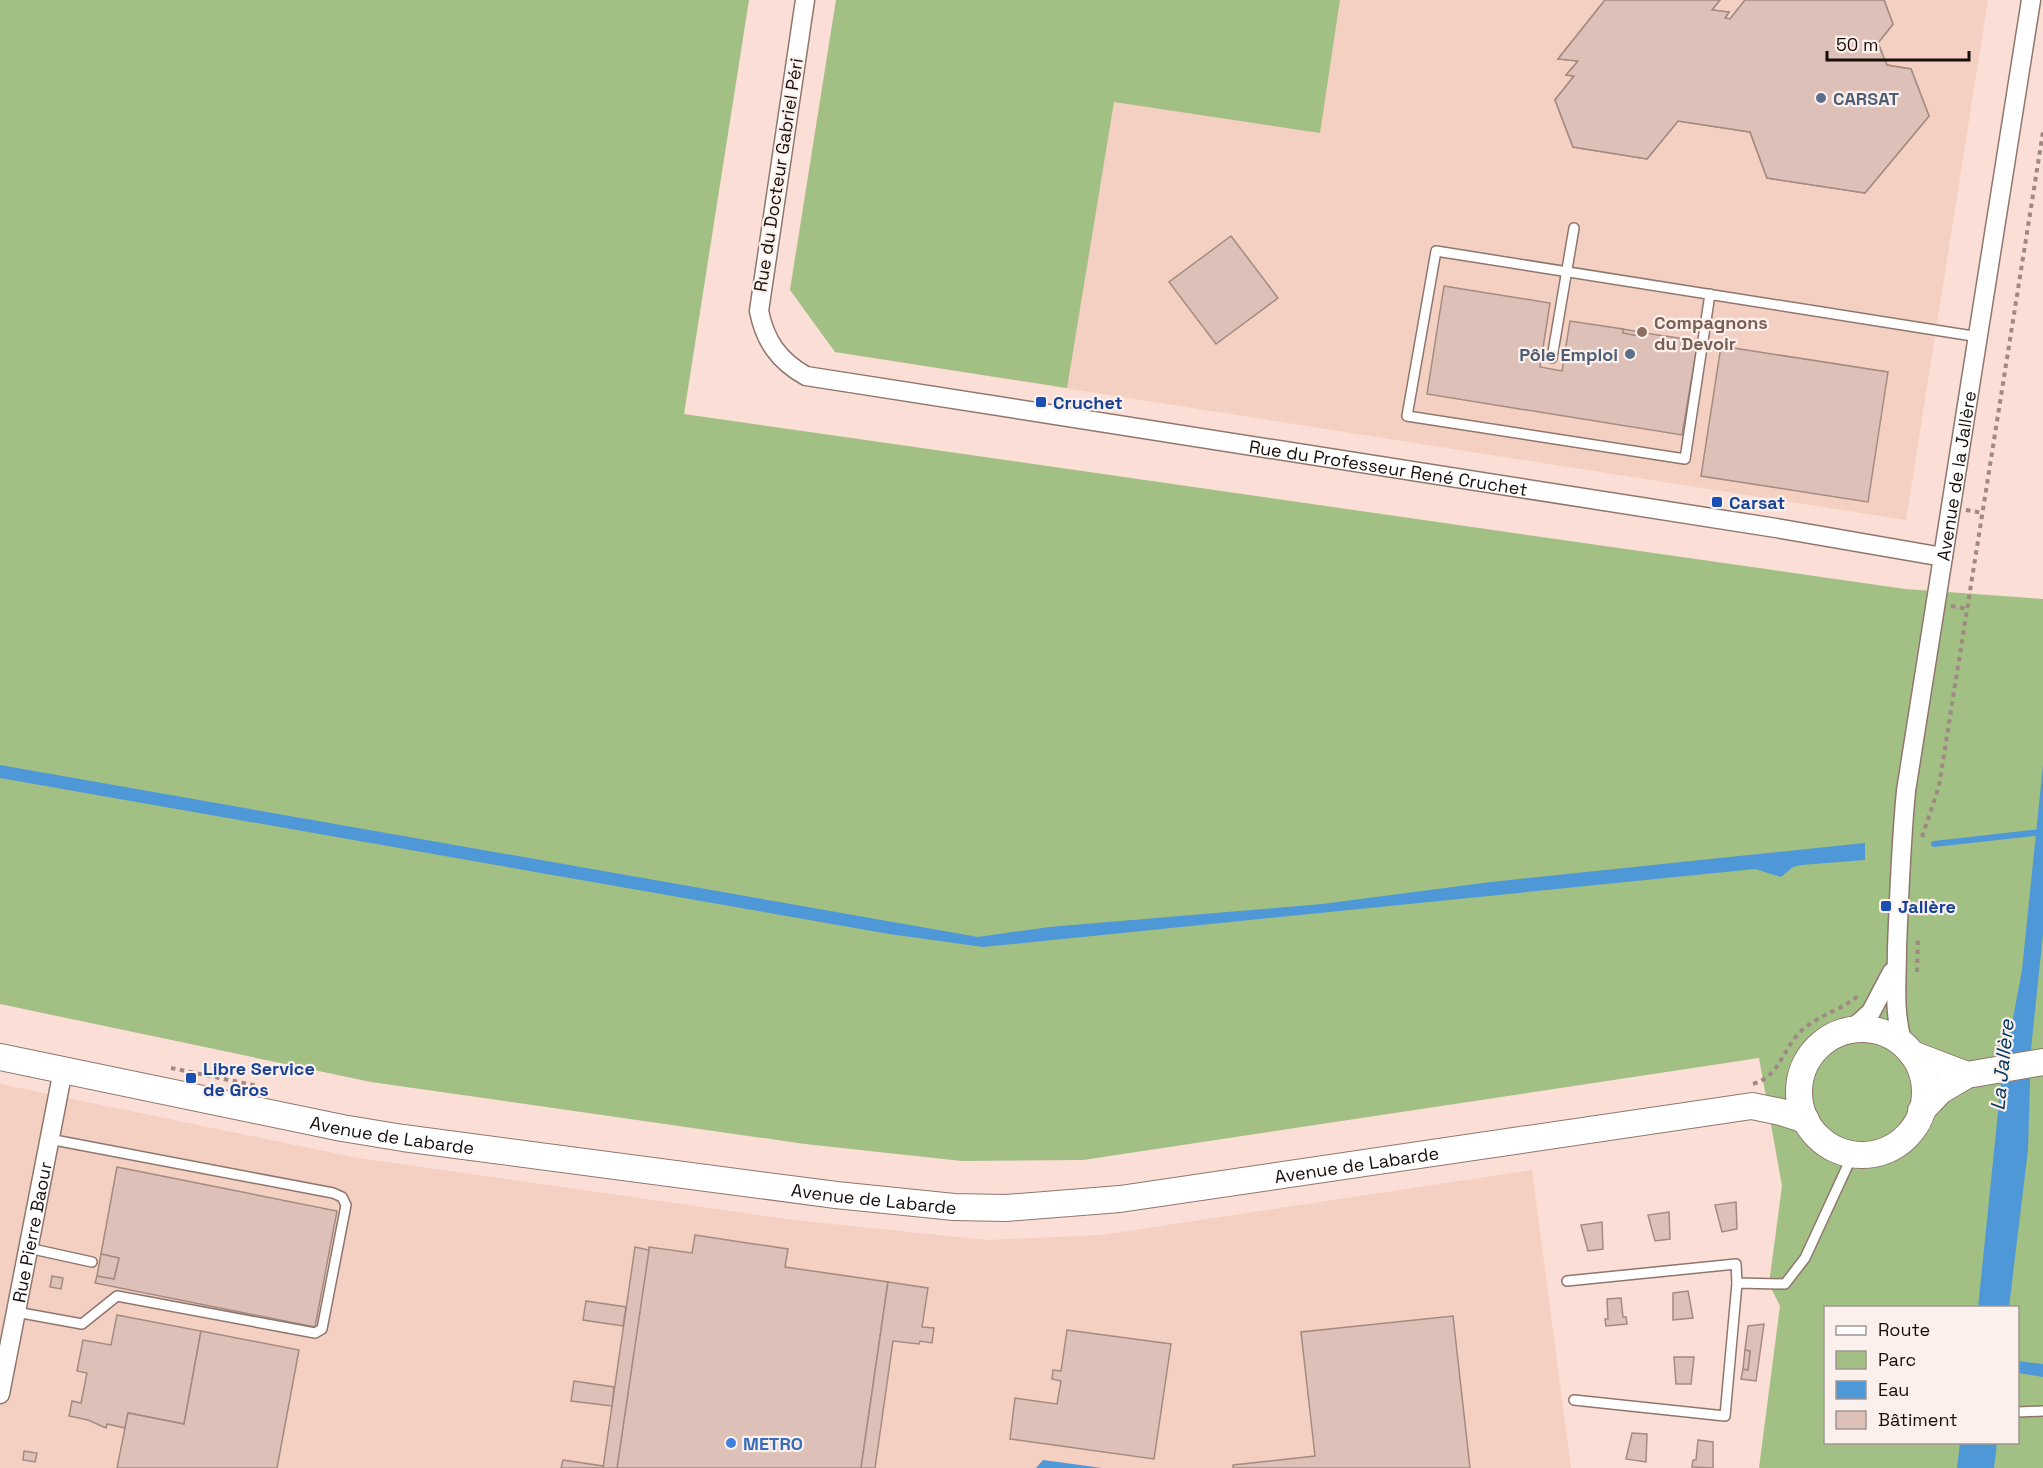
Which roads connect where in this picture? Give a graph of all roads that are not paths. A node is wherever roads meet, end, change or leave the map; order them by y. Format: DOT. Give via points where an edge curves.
graph roads {
  1 [pos="806,0"];
  2 [pos="2031,0"];
  3 [pos="1574,228"];
  4 [pos="1566,272"];
  5 [pos="1710,294"];
  6 [pos="1978,337"];
  7 [pos="1552,358"];
  8 [pos="833,382"];
  9 [pos="1943,557"];
  10 [pos="1897,953"];
  11 [pos="1851,1030"];
  12 [pos="1907,1049"];
  13 [pos="0,1057"];
  14 [pos="2039,1062"];
  15 [pos="63,1070"];
  16 [pos="1802,1073"];
  17 [pos="1968,1075"];
  18 [pos="1750,1096"];
  19 [pos="1921,1111"];
  20 [pos="1806,1120"];
  21 [pos="49,1139"];
  22 [pos="1853,1154"];
  23 [pos="28,1248"];
  24 [pos="92,1262"];
  25 [pos="1567,1281"];
  26 [pos="1737,1283"];
  27 [pos="16,1312"];
  28 [pos="0,1394"];
  29 [pos="1574,1400"];
  30 [pos="2043,1411"];
  31 [pos="2019,1412"];
  1 -- 8 [label="street, Rue du Docteur Gabriel Péri" via="759,311 767,339 784,361 806,376"];
  2 -- 6 [label="street, Avenue de la Jallère"];
  3 -- 4 [label="lane"];
  4 -- 5 [label="lane"];
  4 -- 5 [label="lane" via="1436,251 1407,416 1685,459"];
  4 -- 7 [label="lane"];
  5 -- 6 [label="lane"];
  6 -- 9 [label="street, Avenue de la Jallère"];
  8 -- 9 [label="street, Rue du Professeur René Cruchet"];
  9 -- 10 [label="street, Avenue de la Jallère" via="1906,791"];
  10 -- 11 [label="street, Avenue de la Jallère" via="1882,994 1871,1012"];
  10 -- 12 [label="street, Avenue de la Jallère" via="1895,1012"];
  11 -- 12 [label="main road" via="1878,1031"];
  11 -- 16 [label="main road" via="1815,1049"];
  12 -- 17 [label="main road"];
  12 -- 19 [label="main road" via="1922,1076"];
  13 -- 15 [label="main road, Avenue de Labarde"];
  14 -- 17 [label="main road"];
  15 -- 18 [label="main road, Avenue de Labarde" via="342,1128 437,1143 847,1196 1006,1208 1120,1199"];
  15 -- 21 [label="street, Rue Pierre Baour"];
  16 -- 18 [label="main road, Avenue de Labarde"];
  16 -- 20 [label="main road" via="1799,1097"];
  17 -- 19 [label="main road" via="1940,1092"];
  18 -- 20 [label="main road, Avenue de Labarde"];
  19 -- 22 [label="main road" via="1900,1141 1878,1152"];
  20 -- 22 [label="main road" via="1820,1139"];
  21 -- 23 [label="street, Rue Pierre Baour"];
  21 -- 27 [label="lane" via="333,1193 342,1197 346,1205 322,1329 315,1334 117,1296 82,1324"];
  22 -- 26 [label="lane" via="1805,1258 1785,1284"];
  23 -- 24 [label="lane"];
  23 -- 27 [label="street, Rue Pierre Baour"];
  25 -- 26 [label="lane" via="1736,1264"];
  26 -- 29 [label="lane" via="1725,1416"];
  27 -- 28 [label="street, Rue Pierre Baour"];
  30 -- 31 [label="lane"];
}
